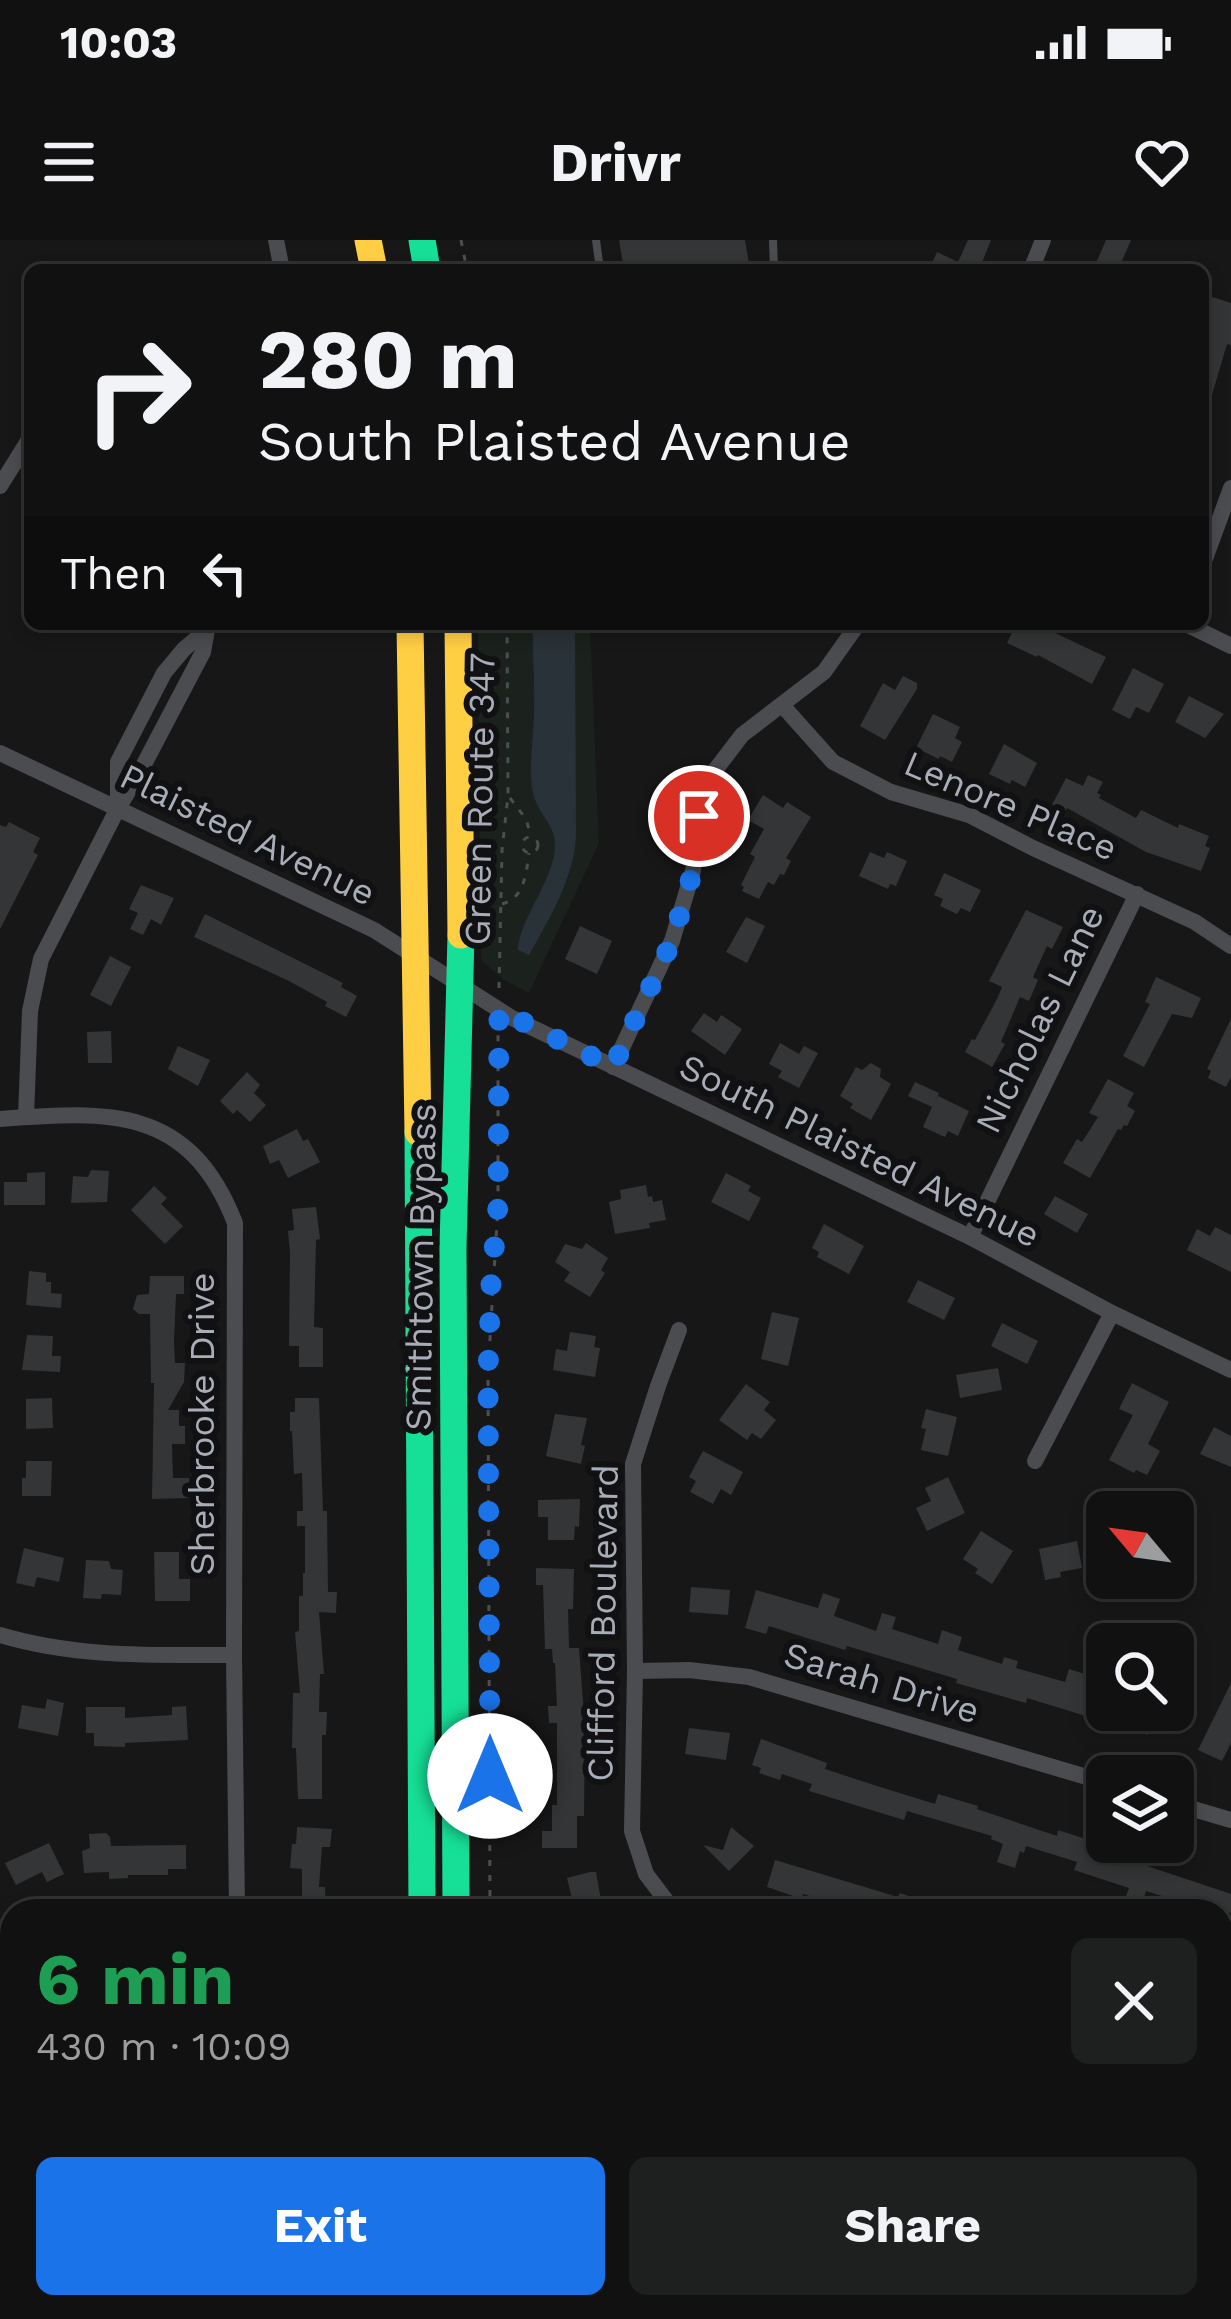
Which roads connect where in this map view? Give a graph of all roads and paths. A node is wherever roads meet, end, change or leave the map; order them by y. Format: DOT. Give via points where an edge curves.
graph roads {
  1 [pos="24,462"];
  2 [pos="0,486"];
  3 [pos="1231,488"];
  4 [pos="1209,548"];
  5 [pos="204,630"];
  6 [pos="206,630"];
  7 [pos="410,630"];
  8 [pos="458,630"];
  9 [pos="506,630"];
  10 [pos="854,630"];
  11 [pos="1198,630"];
  12 [pos="1231,646"];
  13 [pos="782,705"];
  14 [pos="137,725"];
  15 [pos="159,737"];
  16 [pos="0,753"];
  17 [pos="508,796"];
  18 [pos="118,808"];
  19 [pos="532,837"];
  20 [pos="530,853"];
  21 [pos="1137,894"];
  22 [pos="500,904"];
  23 [pos="1231,946"];
  24 [pos="417,957"];
  25 [pos="461,986"];
  26 [pos="499,1010"];
  27 [pos="613,1067"];
  28 [pos="26,1117"];
  29 [pos="0,1119"];
  30 [pos="970,1237"];
  31 [pos="1112,1313"];
  32 [pos="679,1330"];
  33 [pos="1231,1370"];
  34 [pos="1035,1461"];
  35 [pos="0,1634"];
  36 [pos="234,1655"];
  37 [pos="635,1671"];
  38 [pos="1086,1777"];
  39 [pos="1194,1809"];
  40 [pos="1231,1820"];
  41 [pos="237,1899"];
  42 [pos="422,1899"];
  43 [pos="456,1899"];
  44 [pos="490,1899"];
  45 [pos="665,1899"];
  1 -- 2 [label="street"];
  3 -- 4 [label="street"];
  5 -- 14 [label="street" via="164,673"];
  6 -- 15 [label="street" via="203,652"];
  7 -- 24 [label="highway, Smithtown Bypass"];
  8 -- 25 [label="highway, Smithtown Bypass"];
  9 -- 17 [label="path, Green Route 347"];
  10 -- 13 [label="street" via="824,672"];
  11 -- 12 [label="street"];
  13 -- 21 [label="street, Lenore Place" via="833,762"];
  13 -- 27 [label="street" via="742,735 713,773 672,941"];
  14 -- 15 [label="street"];
  14 -- 18 [label="street" via="118,762"];
  15 -- 18 [label="street"];
  16 -- 18 [label="street, Plaisted Avenue"];
  17 -- 19 [label="path"];
  17 -- 22 [label="path, Green Route 347"];
  18 -- 24 [label="street, Plaisted Avenue"];
  18 -- 28 [label="street" via="41,959 30,1011"];
  19 -- 20 [label="path" via="538,845"];
  19 -- 20 [label="path" via="522,844"];
  20 -- 22 [label="path" via="518,894"];
  21 -- 23 [label="street, Lenore Place"];
  21 -- 30 [label="street, Nicholas Lane"];
  22 -- 26 [label="path, Green Route 347"];
  24 -- 25 [label="street, Plaisted Avenue"];
  24 -- 42 [label="highway, Smithtown Bypass"];
  25 -- 26 [label="street, South Plaisted Avenue"];
  25 -- 43 [label="highway, Smithtown Bypass" via="453,1247"];
  26 -- 27 [label="street, South Plaisted Avenue"];
  26 -- 44 [label="path, Green Route 347" via="488,1372"];
  27 -- 30 [label="street, South Plaisted Avenue"];
  28 -- 29 [label="street, Sherbrooke Drive"];
  28 -- 36 [label="street, Sherbrooke Drive" via="116,1116 148,1124 205,1165 235,1222"];
  30 -- 31 [label="street, South Plaisted Avenue"];
  31 -- 33 [label="street, South Plaisted Avenue"];
  31 -- 34 [label="street"];
  32 -- 37 [label="street, Clifford Boulevard" via="633,1464"];
  35 -- 36 [label="street" via="114,1655"];
  36 -- 41 [label="street, Sherbrooke Drive"];
  37 -- 38 [label="street, Sarah Drive" via="749,1676"];
  37 -- 45 [label="street, Clifford Boulevard" via="632,1831 646,1874"];
  39 -- 40 [label="street"];
}
